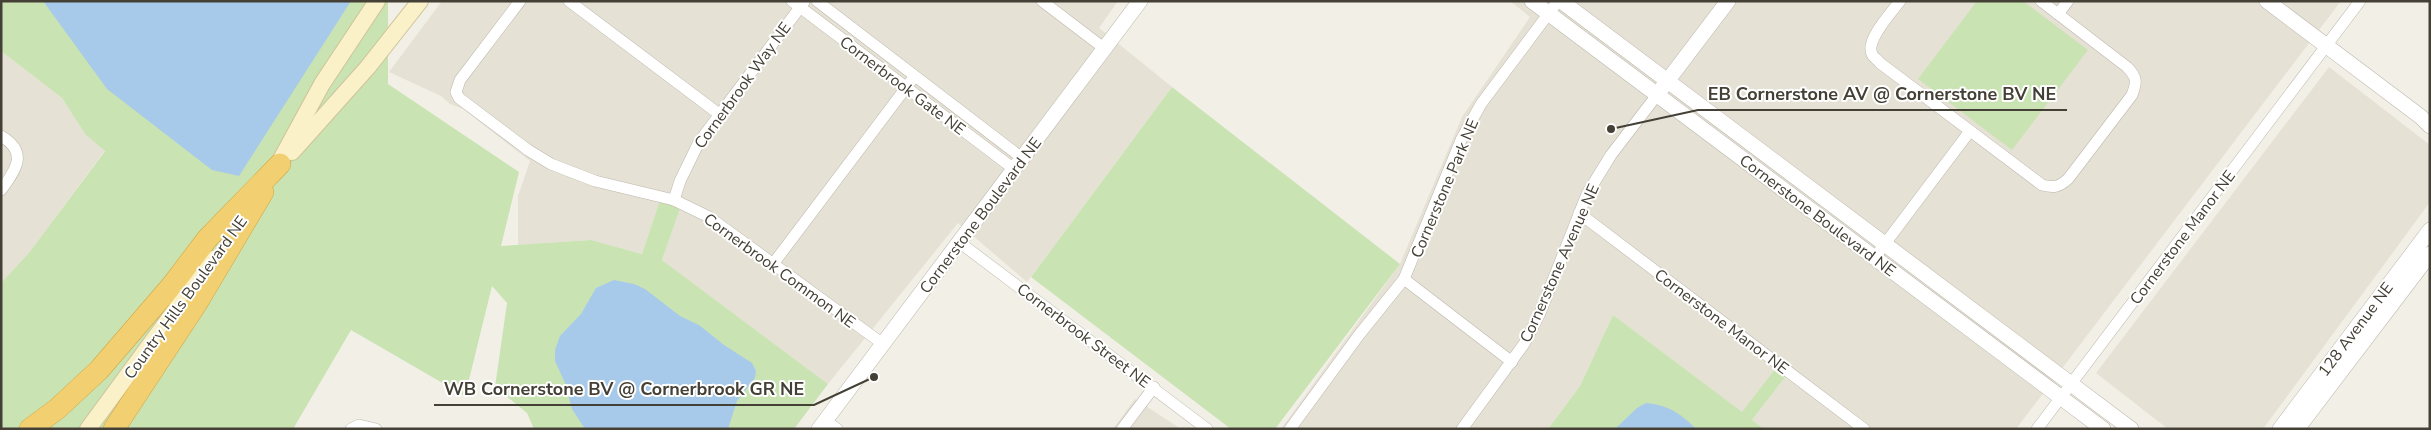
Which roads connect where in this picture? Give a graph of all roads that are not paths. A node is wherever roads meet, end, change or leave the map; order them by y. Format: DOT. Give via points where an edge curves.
graph roads {
  1 [pos="377,1"];
  2 [pos="420,1"];
  3 [pos="520,1"];
  4 [pos="569,1"];
  5 [pos="817,1"];
  6 [pos="1042,1"];
  7 [pos="1140,1"];
  8 [pos="1532,1"];
  9 [pos="1560,1"];
  10 [pos="1728,1"];
  11 [pos="1900,1"];
  12 [pos="2040,1"];
  13 [pos="2068,1"];
  14 [pos="2267,1"];
  15 [pos="2360,1"];
  16 [pos="801,3"];
  17 [pos="1549,14"];
  18 [pos="2058,14"];
  19 [pos="2326,46"];
  20 [pos="1105,49"];
  21 [pos="916,76"];
  22 [pos="1668,81"];
  23 [pos="907,87"];
  24 [pos="1657,95"];
  25 [pos="719,114"];
  26 [pos="2427,121"];
  27 [pos="1970,130"];
  28 [pos="1,136"];
  29 [pos="1018,163"];
  30 [pos="280,164"];
  31 [pos="1,190"];
  32 [pos="674,200"];
  33 [pos="1579,213"];
  34 [pos="2430,230"];
  35 [pos="959,242"];
  36 [pos="1885,244"];
  37 [pos="2430,254"];
  38 [pos="1875,257"];
  39 [pos="773,264"];
  40 [pos="1404,280"];
  41 [pos="883,344"];
  42 [pos="1512,362"];
  43 [pos="2071,384"];
  44 [pos="1154,388"];
  45 [pos="2060,398"];
  46 [pos="827,426"];
  47 [pos="30,429"];
  48 [pos="88,429"];
  49 [pos="114,429"];
  50 [pos="351,429"];
  51 [pos="376,429"];
  52 [pos="1122,429"];
  53 [pos="1208,429"];
  54 [pos="1290,429"];
  55 [pos="1462,429"];
  56 [pos="1864,429"];
  57 [pos="2037,429"];
  58 [pos="2103,429"];
  59 [pos="2131,429"];
  60 [pos="2280,429"];
  61 [pos="2297,429"];
  1 -- 30 [label="main road, Country Hills Boulevard NE" via="322,84"];
  2 -- 30 [label="main road, Country Hills Boulevard NE" via="368,67"];
  3 -- 32 [label="street, Cornerbrook Common NE" via="460,80 456,92 459,98 528,150 557,167"];
  4 -- 25 [label="street"];
  5 -- 21 [label="street, Cornerbrook Gate NE"];
  6 -- 20 [label="street"];
  7 -- 20 [label="street, Cornerstone Boulevard NE"];
  8 -- 17 [label="street, Cornerstone Boulevard NE"];
  9 -- 17 [label="street, Cornerstone Park NE"];
  9 -- 22 [label="street, Cornerstone Boulevard NE"];
  10 -- 22 [label="street, Cornerstone Avenue NE"];
  11 -- 27 [label="street" via="1870,44 1872,54"];
  12 -- 18 [label="street"];
  13 -- 18 [label="street"];
  14 -- 19 [label="street"];
  15 -- 19 [label="street, Cornerstone Manor NE"];
  16 -- 23 [label="street, Cornerbrook Gate NE"];
  16 -- 25 [label="street, Cornerbrook Way NE"];
  17 -- 24 [label="street, Cornerstone Boulevard NE"];
  17 -- 40 [label="street, Cornerstone Park NE" via="1471,122"];
  18 -- 27 [label="street" via="2135,75 2132,95 2061,186 2042,184"];
  19 -- 26 [label="street"];
  19 -- 43 [label="street, Cornerstone Manor NE"];
  20 -- 29 [label="street, Cornerstone Boulevard NE"];
  21 -- 23 [label="street"];
  21 -- 29 [label="street, Cornerbrook Gate NE"];
  22 -- 24 [label="street, Cornerstone Avenue NE"];
  22 -- 36 [label="street, Cornerstone Boulevard NE"];
  23 -- 29 [label="street, Cornerbrook Gate NE"];
  23 -- 39 [label="street"];
  24 -- 33 [label="street, Cornerstone Avenue NE" via="1611,155"];
  24 -- 38 [label="street, Cornerstone Boulevard NE"];
  25 -- 32 [label="street, Cornerbrook Way NE" via="692,154"];
  27 -- 36 [label="street"];
  28 -- 31 [label="street" via="11,142 18,158"];
  29 -- 35 [label="street, Cornerstone Boulevard NE"];
  30 -- 47 [label="highway" via="207,239 99,370"];
  30 -- 48 [label="main road, Country Hills Boulevard NE"];
  30 -- 49 [label="highway" via="197,303"];
  32 -- 39 [label="street, Cornerbrook Common NE" via="713,220"];
  33 -- 42 [label="street, Cornerstone Avenue NE" via="1540,314"];
  33 -- 56 [label="street, Cornerstone Manor NE"];
  34 -- 60 [label="street, 128 Avenue NE"];
  35 -- 41 [label="street, Cornerstone Boulevard NE"];
  35 -- 44 [label="street, Cornerbrook Street NE"];
  36 -- 38 [label="street"];
  36 -- 43 [label="street, Cornerstone Boulevard NE"];
  37 -- 61 [label="street, 128 Avenue NE"];
  38 -- 45 [label="street, Cornerstone Boulevard NE"];
  39 -- 41 [label="street, Cornerbrook Common NE"];
  40 -- 42 [label="street"];
  40 -- 54 [label="street, Cornerstone Park NE"];
  41 -- 46 [label="street, Cornerstone Boulevard NE"];
  42 -- 55 [label="street, Cornerstone Avenue NE"];
  43 -- 45 [label="street, Cornerstone Manor NE"];
  43 -- 59 [label="street, Cornerstone Boulevard NE"];
  44 -- 52 [label="street"];
  44 -- 53 [label="street, Cornerbrook Street NE"];
  45 -- 57 [label="street, Cornerstone Manor NE"];
  45 -- 58 [label="street, Cornerstone Boulevard NE"];
  50 -- 51 [label="street" via="359,425"];
}
